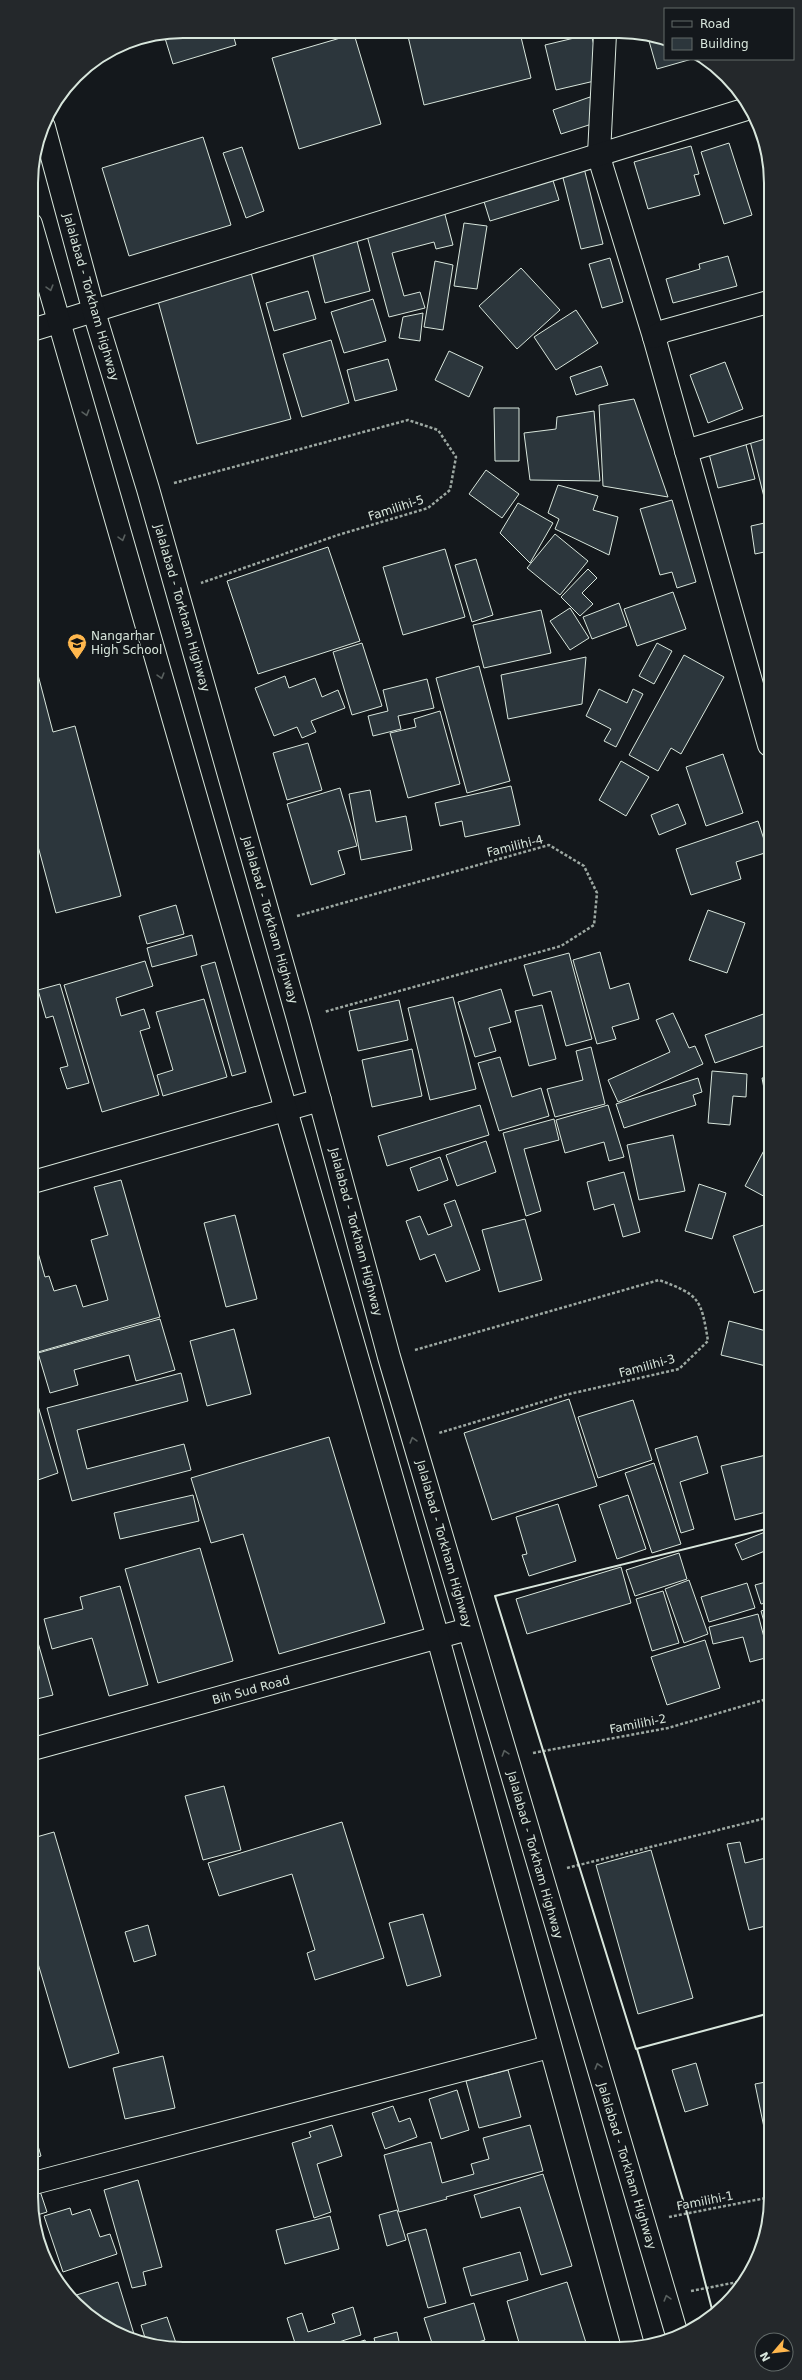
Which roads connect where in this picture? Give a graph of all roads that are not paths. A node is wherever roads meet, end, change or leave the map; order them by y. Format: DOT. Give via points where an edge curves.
graph roads {
  1 [pos="605,38"];
  2 [pos="744,110"];
  3 [pos="46,136"];
  4 [pos="599,154"];
  5 [pos="38,248"];
  6 [pos="764,303"];
  7 [pos="94,312"];
  8 [pos="60,322"];
  9 [pos="38,328"];
  10 [pos="654,337"];
  11 [pos="764,427"];
  12 [pos="686,451"];
  13 [pos="764,727"];
  14 [pos="320,1100"];
  15 [pos="285,1109"];
  16 [pos="38,1181"];
  17 [pos="468,1629"];
  18 [pos="438,1638"];
  19 [pos="38,1748"];
  20 [pos="549,2047"];
  21 [pos="38,2182"];
  22 [pos="676,2330"];
  23 [pos="632,2342"];
  1 -- 4 [label="main road"];
  2 -- 4 [label="main road"];
  3 -- 7 [label="main road, Jalalabad - Torkham Highway"];
  4 -- 7 [label="main road"];
  4 -- 10 [label="main road"];
  5 -- 8 [label="main road, one-way"];
  6 -- 10 [label="main road" via="664,331"];
  7 -- 8 [label="main road"];
  7 -- 14 [label="main road, Jalalabad - Torkham Highway" via="148,489"];
  8 -- 9 [label="main road"];
  8 -- 15 [label="main road, one-way"];
  10 -- 12 [label="main road"];
  11 -- 12 [label="main road"];
  12 -- 13 [label="main road"];
  14 -- 15 [label="main road"];
  17 -- 14 [label="main road, Jalalabad - Torkham Highway, one-way" via="389,1357"];
  15 -- 16 [label="main road"];
  15 -- 18 [label="main road"];
  17 -- 18 [label="main road, Bih Sud Road"];
  22 -- 17 [label="main road, Jalalabad - Torkham Highway, one-way"];
  18 -- 19 [label="main road, Bih Sud Road"];
  18 -- 20 [label="main road"];
  20 -- 21 [label="main road"];
  20 -- 23 [label="main road"];
}
